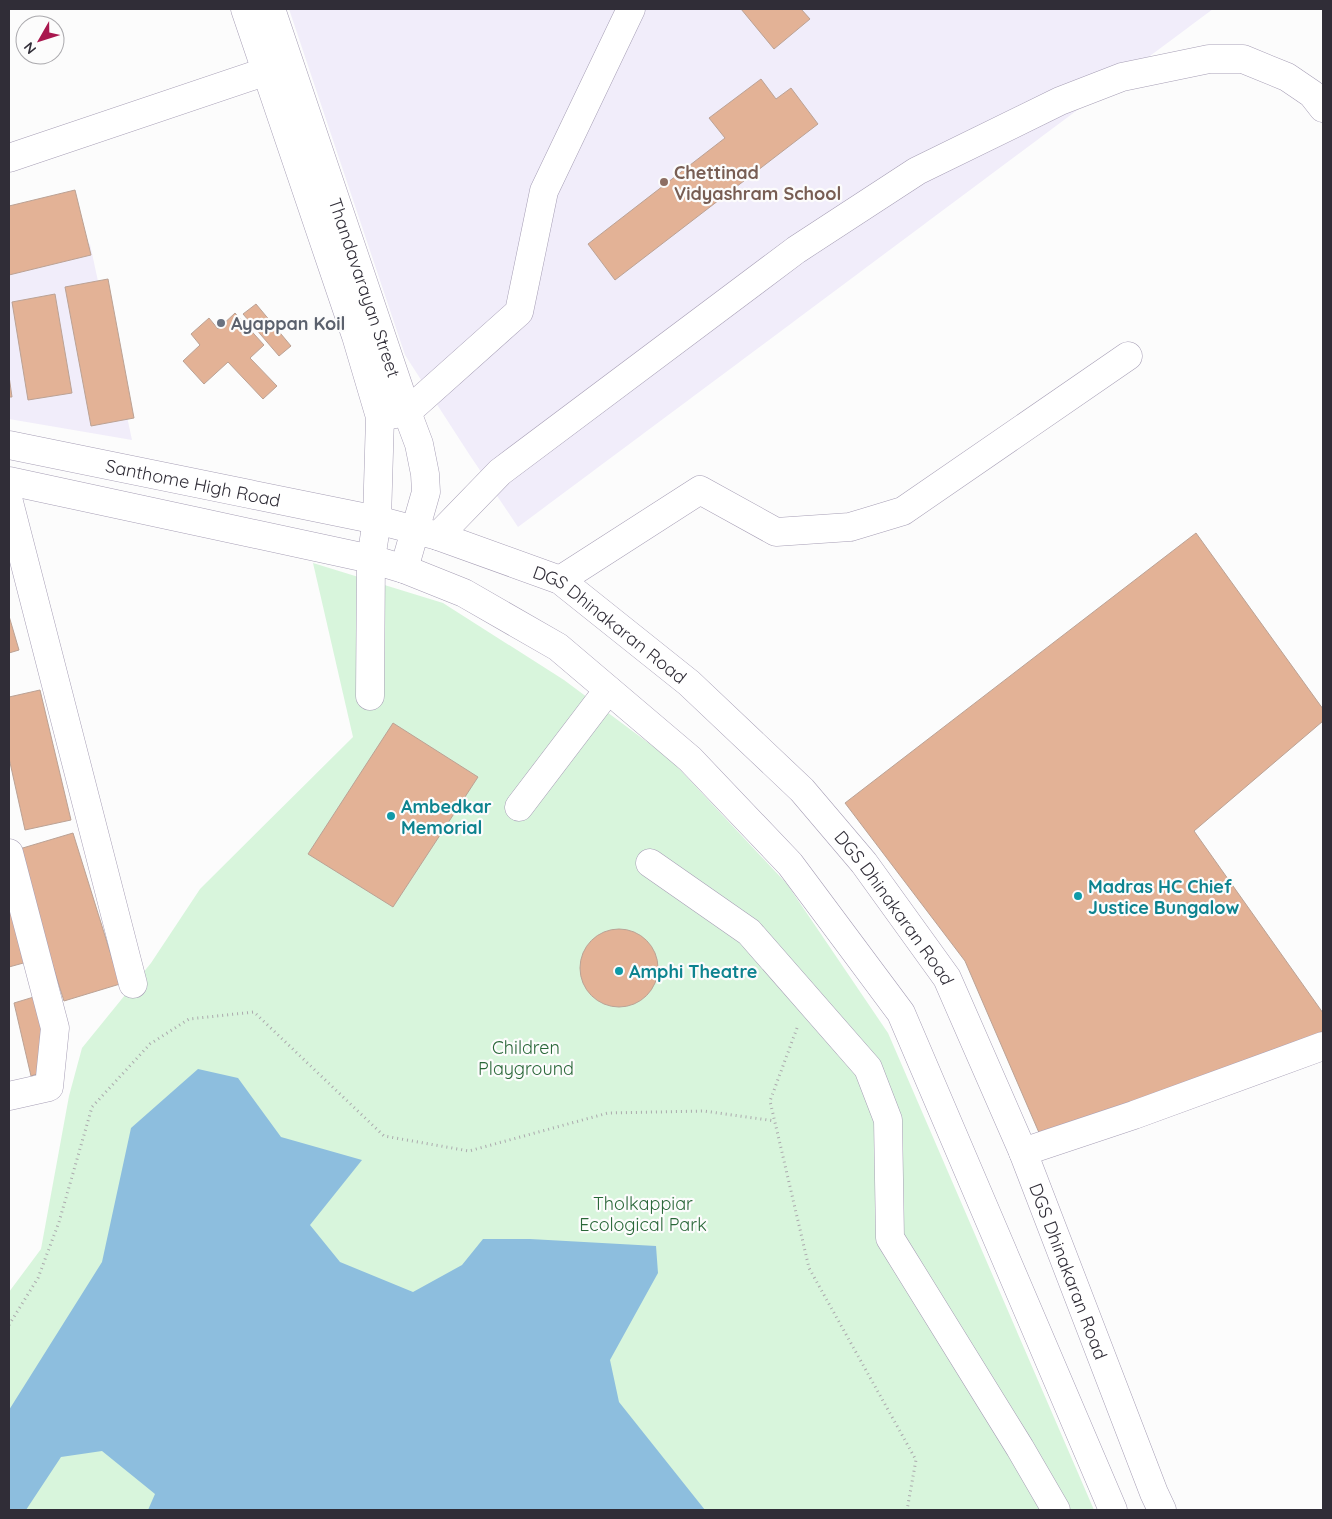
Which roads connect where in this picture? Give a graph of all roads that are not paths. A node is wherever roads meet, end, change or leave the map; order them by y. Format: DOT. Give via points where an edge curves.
graph roads {
  1 [pos="245,9"];
  2 [pos="271,9"];
  3 [pos="631,9"];
  4 [pos="266,72"];
  5 [pos="1287,76"];
  6 [pos="1323,76"];
  7 [pos="1323,108"];
  8 [pos="9,158"];
  9 [pos="1128,356"];
  10 [pos="407,412"];
  11 [pos="380,417"];
  12 [pos="9,445"];
  13 [pos="9,481"];
  14 [pos="9,502"];
  15 [pos="377,520"];
  16 [pos="427,532"];
  17 [pos="372,559"];
  18 [pos="404,569"];
  19 [pos="560,580"];
  20 [pos="608,690"];
  21 [pos="370,696"];
  22 [pos="518,807"];
  23 [pos="9,853"];
  24 [pos="650,864"];
  25 [pos="133,984"];
  26 [pos="1323,1046"];
  27 [pos="9,1096"];
  28 [pos="1023,1152"];
  29 [pos="1056,1510"];
  30 [pos="1111,1510"];
  31 [pos="1162,1510"];
  1 -- 4 [label="main road, Thandavarayan Street"];
  2 -- 10 [label="main road, Thandavarayan Street"];
  3 -- 10 [label="main road" via="544,190 519,312"];
  4 -- 8 [label="main road"];
  4 -- 11 [label="main road, Thandavarayan Street" via="356,336"];
  5 -- 6 [label="main road"];
  5 -- 7 [label="main road" via="1312,94"];
  5 -- 16 [label="main road" via="1243,60 1208,59 1122,77 1060,101 917,170 796,250 500,472"];
  9 -- 19 [label="main road" via="903,511 850,527 776,532 700,490"];
  10 -- 11 [label="main road"];
  10 -- 16 [label="main road, Thandavarayan Street" via="419,444 425,474"];
  11 -- 15 [label="main road, Thandavarayan Street"];
  12 -- 15 [label="main road, Santhome High Road"];
  13 -- 17 [label="main road"];
  14 -- 25 [label="main road"];
  15 -- 16 [label="main road, DGS Dhinakaran Road"];
  15 -- 17 [label="main road, Thandavarayan Street"];
  16 -- 18 [label="main road, Thandavarayan Street"];
  16 -- 19 [label="main road, DGS Dhinakaran Road"];
  17 -- 18 [label="main road"];
  17 -- 21 [label="main road, Thandavarayan Street"];
  18 -- 20 [label="main road" via="464,593 558,647"];
  19 -- 28 [label="main road, DGS Dhinakaran Road" via="689,683 802,790 864,863 947,978"];
  20 -- 22 [label="main road"];
  20 -- 30 [label="main road" via="690,759 790,864 901,1013"];
  23 -- 27 [label="main road" via="55,1028 49,1087"];
  24 -- 29 [label="main road" via="749,932 868,1068 888,1120 890,1238"];
  26 -- 28 [label="main road"];
  28 -- 31 [label="main road, DGS Dhinakaran Road"];
}
